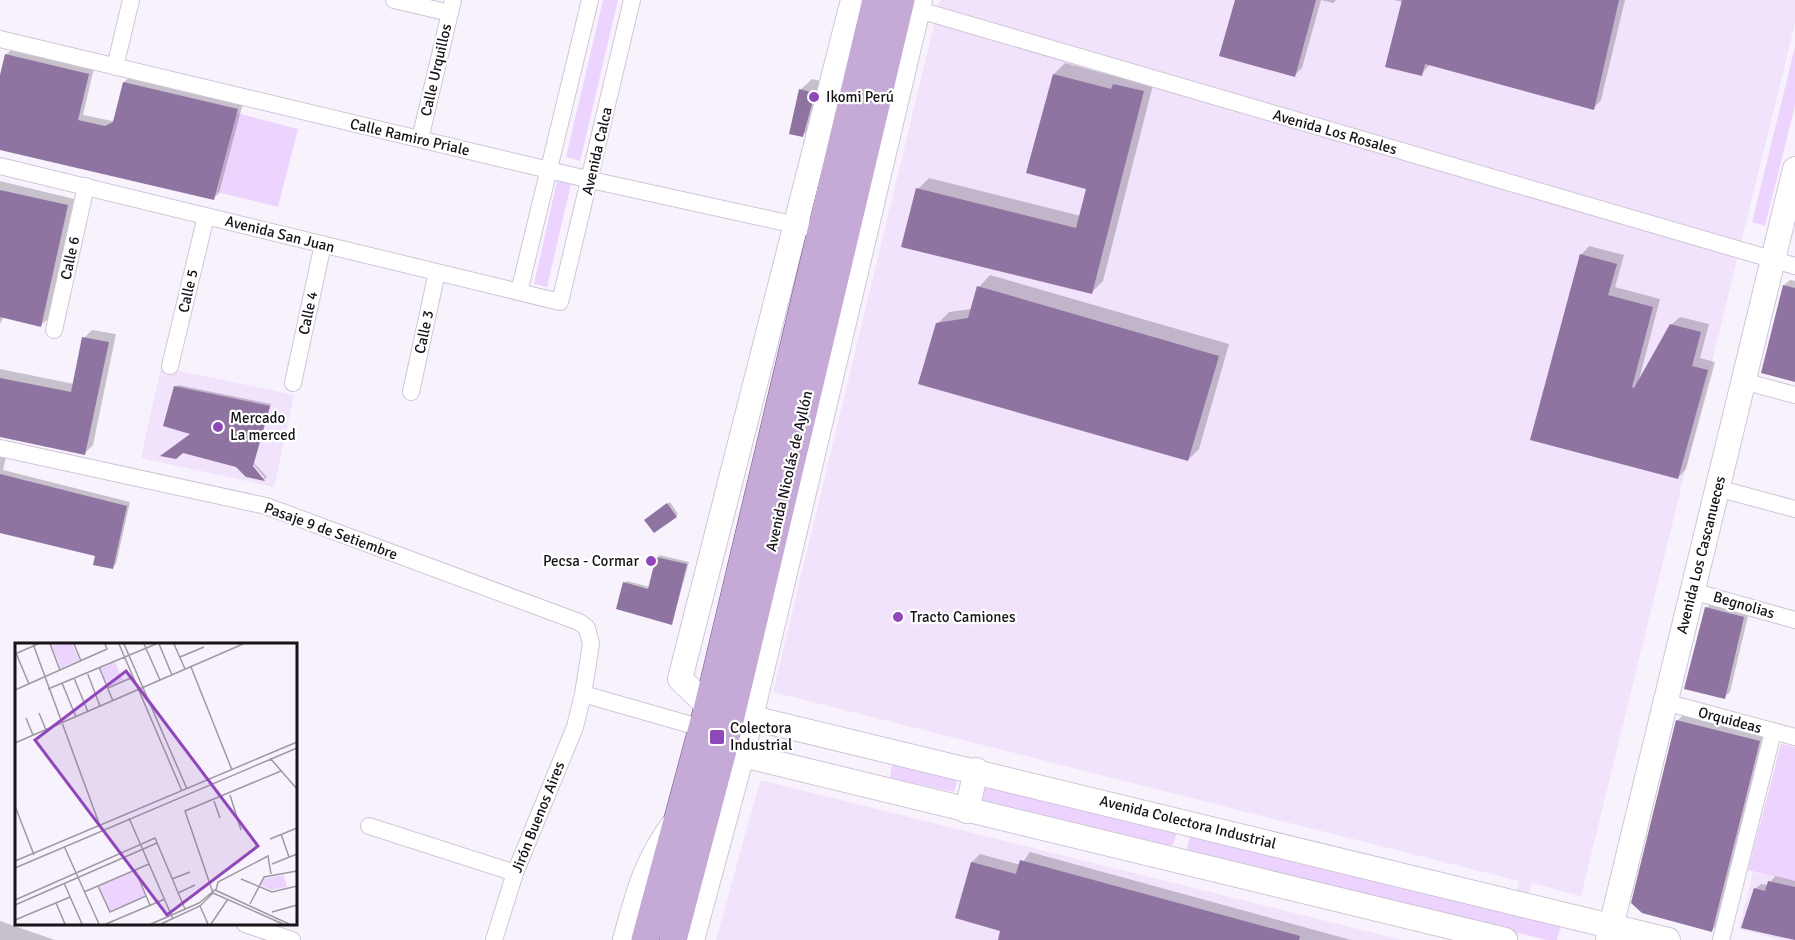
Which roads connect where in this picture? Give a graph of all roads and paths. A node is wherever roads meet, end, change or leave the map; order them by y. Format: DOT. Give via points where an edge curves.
graph roads {
  1 [pos="131,0"];
  2 [pos="394,0"];
  3 [pos="590,0"];
  4 [pos="632,0"];
  5 [pos="853,0"];
  6 [pos="895,2"];
  7 [pos="451,7"];
  8 [pos="0,39"];
  9 [pos="115,67"];
  10 [pos="420,139"];
  11 [pos="0,166"];
  12 [pos="1795,169"];
  13 [pos="549,170"];
  14 [pos="591,180"];
  15 [pos="86,186"];
  16 [pos="206,216"];
  17 [pos="795,224"];
  18 [pos="822,231"];
  19 [pos="323,244"];
  20 [pos="1784,262"];
  21 [pos="437,272"];
  22 [pos="519,292"];
  23 [pos="560,302"];
  24 [pos="54,330"];
  25 [pos="170,366"];
  26 [pos="1743,381"];
  27 [pos="293,383"];
  28 [pos="411,392"];
  29 [pos="1795,395"];
  30 [pos="0,448"];
  31 [pos="1717,488"];
  32 [pos="1795,509"];
  33 [pos="761,534"];
  34 [pos="1692,591"];
  35 [pos="1795,620"];
  36 [pos="584,694"];
  37 [pos="1665,702"];
  38 [pos="722,731"];
  39 [pos="1773,732"];
  40 [pos="1795,737"];
  41 [pos="976,770"];
  42 [pos="967,811"];
  43 [pos="678,818"];
  44 [pos="1192,823"];
  45 [pos="369,826"];
  46 [pos="1180,862"];
  47 [pos="515,873"];
  48 [pos="248,925"];
  49 [pos="1598,932"];
  50 [pos="292,940"];
  51 [pos="494,940"];
  52 [pos="625,940"];
  53 [pos="645,940"];
  54 [pos="673,940"];
  55 [pos="692,940"];
  56 [pos="1505,940"];
  57 [pos="1668,940"];
  58 [pos="1721,940"];
  1 -- 9 [label="street"];
  2 -- 7 [label="street"];
  3 -- 13 [label="street"];
  4 -- 14 [label="street, Avenida Calca"];
  5 -- 17 [label="main road"];
  6 -- 18 [label="main road, Avenida Nicolás de Ayllón"];
  6 -- 20 [label="street, Avenida Los Rosales"];
  6 -- 33 [label="main road, Avenida Nicolás de Ayllón"];
  6 -- 38 [label="main road, Avenida Nicolás de Ayllón"];
  7 -- 10 [label="street, Calle Urquillos"];
  8 -- 9 [label="street, Calle Ramiro Priale"];
  9 -- 10 [label="street, Calle Ramiro Priale"];
  10 -- 13 [label="street, Calle Ramiro Priale"];
  11 -- 15 [label="street, Avenida San Juan"];
  12 -- 20 [label="main road, Avenida Los Cascanueces"];
  13 -- 14 [label="street, Calle Ramiro Priale"];
  13 -- 22 [label="street"];
  14 -- 17 [label="street, Calle Ramiro Priale"];
  14 -- 23 [label="street, Avenida Calca"];
  15 -- 16 [label="street, Avenida San Juan"];
  15 -- 24 [label="street, Calle 6"];
  16 -- 19 [label="street, Avenida San Juan"];
  16 -- 25 [label="street, Calle 5"];
  17 -- 18 [label="street, Calle Ramiro Priale"];
  17 -- 38 [label="main road" via="680,679"];
  18 -- 33 [label="main road, Avenida Nicolás de Ayllón"];
  19 -- 21 [label="street, Avenida San Juan"];
  19 -- 27 [label="street, Calle 4"];
  20 -- 26 [label="main road, Avenida Los Cascanueces"];
  21 -- 22 [label="street, Avenida San Juan"];
  21 -- 28 [label="street, Calle 3"];
  22 -- 23 [label="street, Avenida San Juan"];
  26 -- 29 [label="street"];
  26 -- 31 [label="main road, Avenida Los Cascanueces"];
  30 -- 36 [label="street, Pasaje 9 de Setiembre" via="266,506 579,622 590,637"];
  31 -- 32 [label="street"];
  31 -- 34 [label="main road, Avenida Los Cascanueces"];
  33 -- 38 [label="main road, Avenida Nicolás de Ayllón"];
  34 -- 35 [label="street, Begnolias"];
  34 -- 37 [label="main road, Avenida Los Cascanueces"];
  36 -- 38 [label="street"];
  36 -- 47 [label="street, Jirón Buenos Aires" via="575,727"];
  37 -- 39 [label="street, Orquideas"];
  37 -- 49 [label="main road, Avenida Los Cascanueces"];
  38 -- 41 [label="main road, Avenida Colectora Industrial"];
  38 -- 42 [label="main road"];
  38 -- 43 [label="main road, Avenida Nicolás de Ayllón"];
  38 -- 54 [label="main road, Avenida Nicolás de Ayllón"];
  38 -- 55 [label="main road, Avenida Nicolás de Ayllón"];
  39 -- 40 [label="street, Orquideas"];
  39 -- 58 [label="street"];
  41 -- 42 [label="main road"];
  41 -- 44 [label="main road, Avenida Colectora Industrial"];
  42 -- 46 [label="main road"];
  43 -- 52 [label="main road" via="653,852"];
  43 -- 53 [label="main road, Avenida Nicolás de Ayllón"];
  44 -- 46 [label="main road"];
  44 -- 49 [label="main road, Avenida Colectora Industrial"];
  45 -- 47 [label="street"];
  46 -- 56 [label="main road"];
  47 -- 51 [label="street, Jirón Buenos Aires"];
  48 -- 50 [label="street"];
  49 -- 57 [label="main road, Avenida Colectora Industrial"];
}
